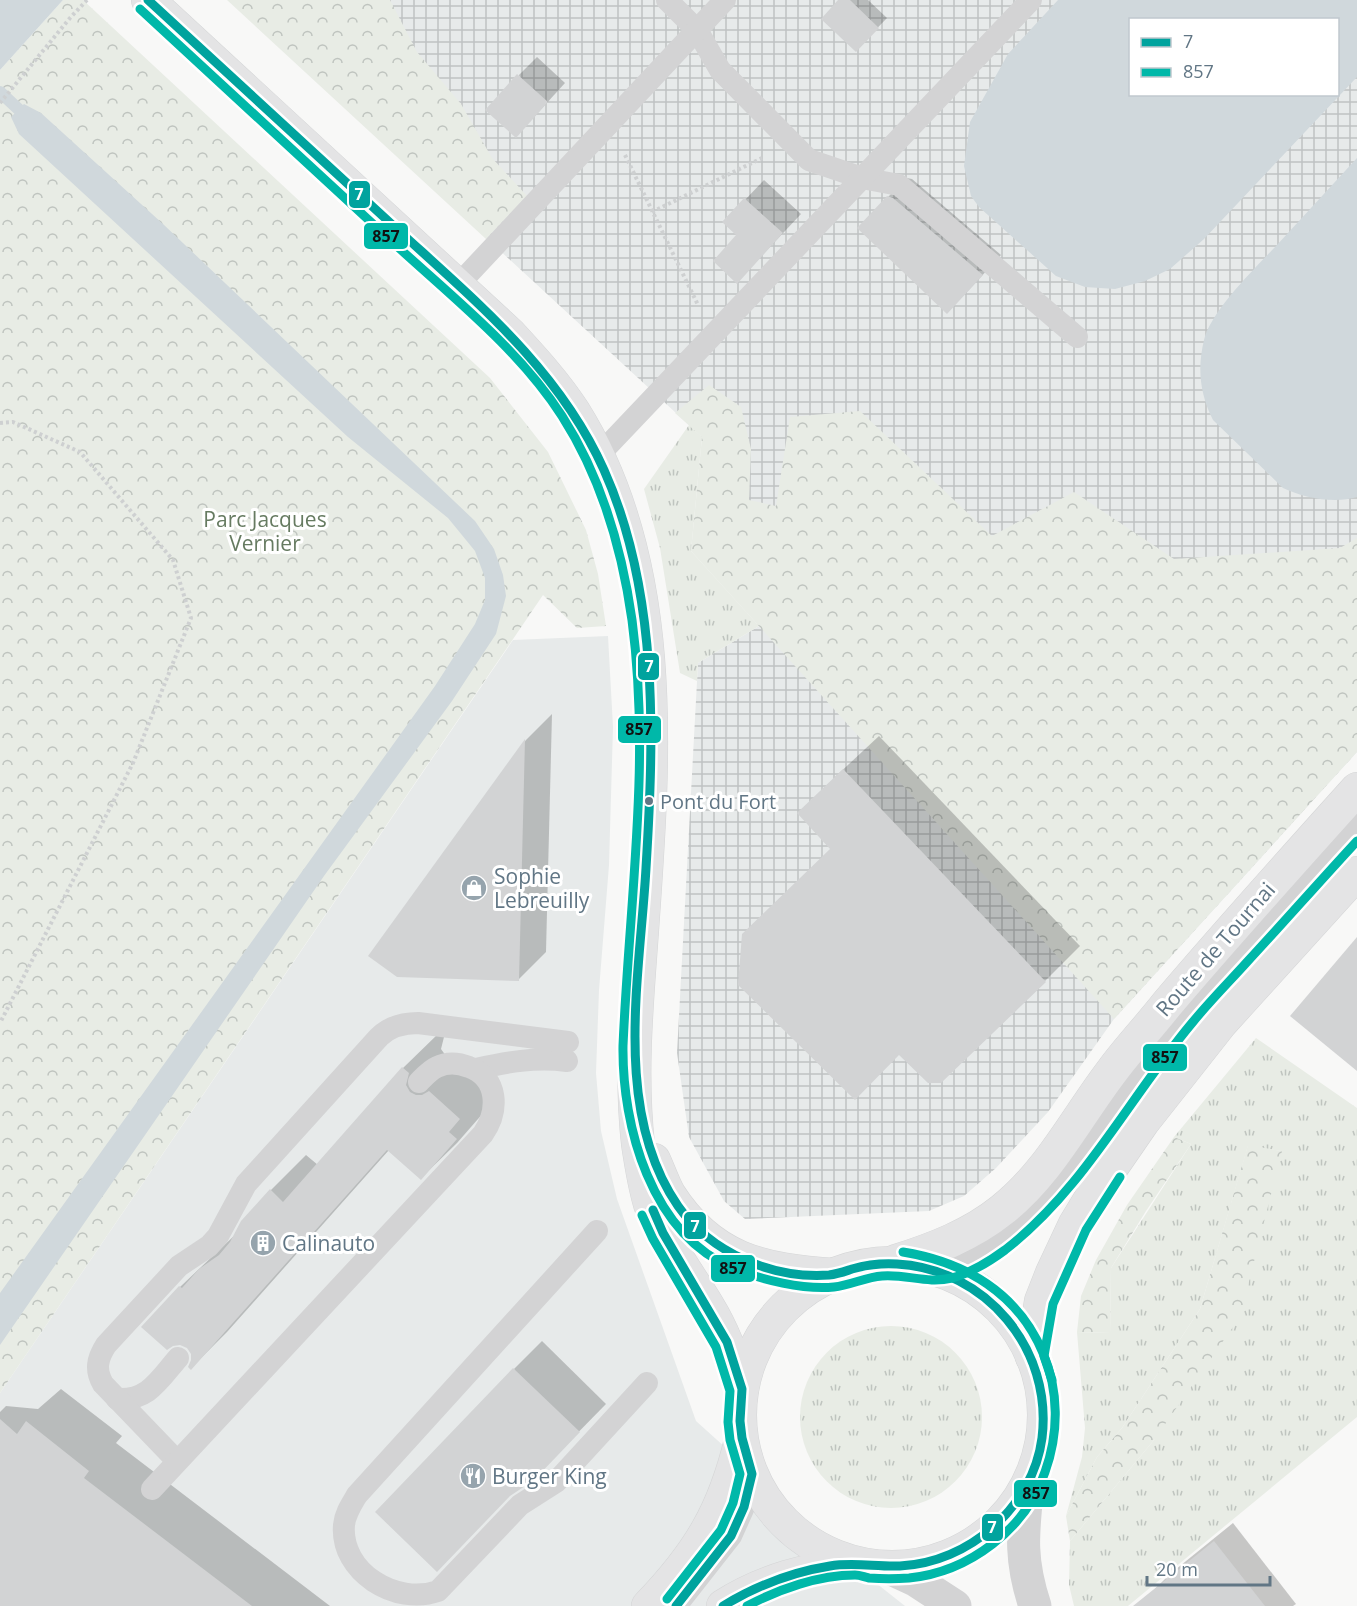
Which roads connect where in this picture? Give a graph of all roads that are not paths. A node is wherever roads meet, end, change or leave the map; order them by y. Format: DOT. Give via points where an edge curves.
graph roads {
  1 [pos="148,0"];
  2 [pos="667,0"];
  3 [pos="725,0"];
  4 [pos="1031,0"];
  5 [pos="697,30"];
  6 [pos="862,178"];
  7 [pos="458,285"];
  8 [pos="1077,337"];
  9 [pos="598,456"];
  10 [pos="1357,789"];
  11 [pos="1357,823"];
  12 [pos="1357,873"];
  13 [pos="476,1070"];
  14 [pos="419,1082"];
  15 [pos="636,1090"];
  16 [pos="597,1231"];
  17 [pos="886,1264"];
  18 [pos="931,1269"];
  19 [pos="836,1275"];
  20 [pos="1032,1357"];
  21 [pos="178,1358"];
  22 [pos="647,1383"];
  23 [pos="742,1389"];
  24 [pos="117,1399"];
  25 [pos="742,1438"];
  26 [pos="177,1461"];
  27 [pos="752,1474"];
  28 [pos="1028,1483"];
  29 [pos="152,1489"];
  30 [pos="872,1565"];
  31 [pos="648,1606"];
  32 [pos="676,1606"];
  33 [pos="723,1606"];
  34 [pos="955,1606"];
  35 [pos="1035,1606"];
  1 -- 7 [label="main road"];
  2 -- 5 [label="lane"];
  3 -- 5 [label="lane"];
  4 -- 6 [label="lane"];
  5 -- 6 [label="lane" via="720,70 808,160"];
  5 -- 7 [label="lane"];
  6 -- 8 [label="lane" via="899,185"];
  6 -- 9 [label="lane"];
  7 -- 9 [label="main road" via="510,334 553,383"];
  9 -- 15 [label="main road" via="615,500 636,577 651,686 651,808 636,1026"];
  10 -- 17 [label="main road, Route de Tournai" via="1134,1044 1053,1156 1021,1192 966,1234"];
  11 -- 18 [label="lane" via="1182,1016 1047,1195 996,1242 951,1265"];
  12 -- 20 [label="main road" via="1221,1023 1143,1122 1092,1196 1075,1224 1041,1301"];
  13 -- 14 [label="lane" via="454,1063 443,1065"];
  13 -- 24 [label="lane" via="567,1052 418,1023 387,1030 246,1184 225,1226 209,1246 179,1266 106,1346 98,1361 98,1377"];
  13 -- 26 [label="lane" via="485,1076 493,1093 493,1116 483,1134"];
  15 -- 19 [label="main road" via="644,1128 668,1192 705,1236 751,1263"];
  15 -- 23 [label="main road" via="638,1144 651,1205 663,1233 727,1342"];
  16 -- 22 [label="lane" via="357,1495 344,1526 353,1562 378,1587 398,1596 419,1598 438,1591 520,1505 556,1482"];
  17 -- 18 [label="main road"];
  17 -- 19 [label="main road"];
  18 -- 20 [label="main road" via="968,1284 999,1308 1024,1339"];
  19 -- 23 [label="main road" via="802,1293 774,1319 754,1352"];
  20 -- 28 [label="main road" via="1044,1420 1039,1453"];
  21 -- 24 [label="lane" via="144,1395"];
  23 -- 25 [label="main road"];
  24 -- 26 [label="lane"];
  25 -- 27 [label="main road"];
  25 -- 31 [label="main road" via="727,1490 711,1526 696,1550"];
  26 -- 29 [label="lane"];
  27 -- 30 [label="main road" via="772,1509 802,1538 819,1549"];
  27 -- 32 [label="lane" via="744,1507 731,1536"];
  28 -- 30 [label="main road" via="1003,1519 951,1556 930,1563"];
  28 -- 35 [label="street" via="1023,1554"];
  30 -- 33 [label="main road" via="823,1567 781,1578"];
  30 -- 34 [label="street" via="925,1586"];
}
